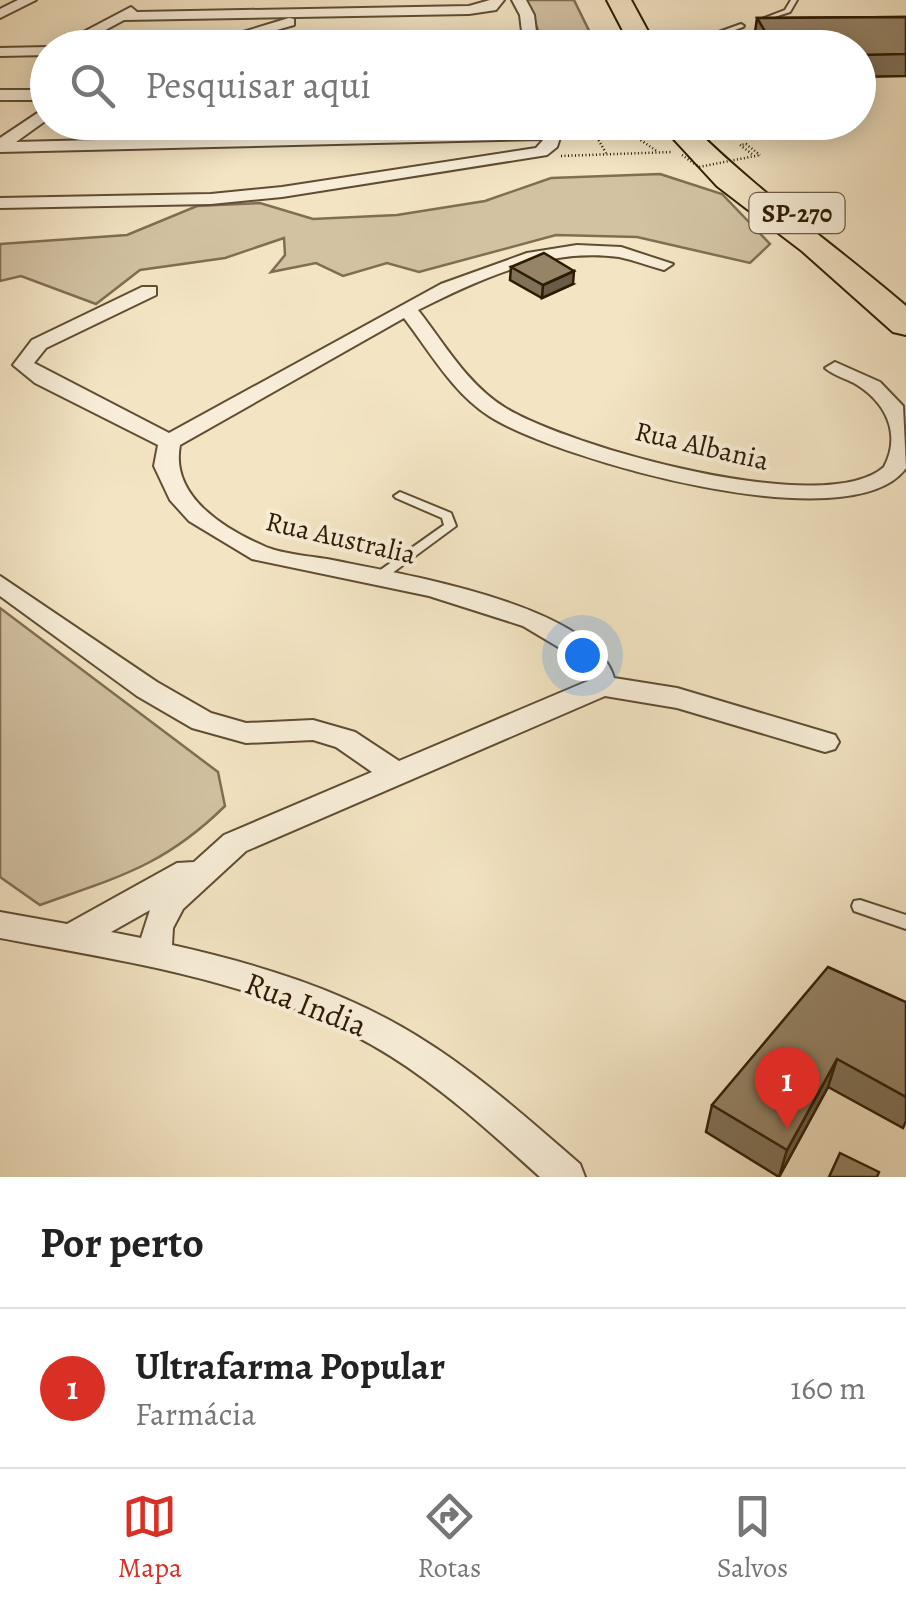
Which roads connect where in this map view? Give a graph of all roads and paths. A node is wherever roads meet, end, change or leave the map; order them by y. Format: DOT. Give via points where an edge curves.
graph roads {
  1 [pos="30,0"];
  2 [pos="156,0"];
  3 [pos="497,0"];
  4 [pos="519,0"];
  5 [pos="602,0"];
  6 [pos="618,0"];
  7 [pos="794,0"];
  8 [pos="323,12"];
  9 [pos="0,14"];
  10 [pos="120,16"];
  11 [pos="764,20"];
  12 [pos="741,26"];
  13 [pos="94,30"];
  14 [pos="260,30"];
  15 [pos="528,30"];
  16 [pos="616,30"];
  17 [pos="636,30"];
  18 [pos="727,30"];
  19 [pos="30,51"];
  20 [pos="0,52"];
  21 [pos="30,95"];
  22 [pos="0,96"];
  23 [pos="30,124"];
  24 [pos="326,140"];
  25 [pos="490,140"];
  26 [pos="552,140"];
  27 [pos="598,140"];
  28 [pos="641,140"];
  29 [pos="676,140"];
  30 [pos="683,140"];
  31 [pos="688,140"];
  32 [pos="0,146"];
  33 [pos="658,152"];
  34 [pos="535,154"];
  35 [pos="606,154"];
  36 [pos="495,162"];
  37 [pos="745,164"];
  38 [pos="0,203"];
  39 [pos="664,264"];
  40 [pos="857,270"];
  41 [pos="149,291"];
  42 [pos="906,298"];
  43 [pos="407,309"];
  44 [pos="906,324"];
  45 [pos="835,368"];
  46 [pos="170,442"];
  47 [pos="400,496"];
  48 [pos="376,579"];
  49 [pos="0,584"];
  50 [pos="603,686"];
  51 [pos="824,742"];
  52 [pos="396,774"];
  53 [pos="234,843"];
  54 [pos="860,906"];
  55 [pos="906,922"];
  56 [pos="0,924"];
  57 [pos="68,938"];
  58 [pos="156,955"];
  59 [pos="567,1177"];
  1 -- 9 [label="street"];
  2 -- 10 [label="street"];
  3 -- 8 [label="street" via="484,9"];
  4 -- 15 [label="street"];
  5 -- 16 [label="highway"];
  6 -- 17 [label="highway"];
  7 -- 11 [label="lane" via="788,12"];
  8 -- 10 [label="street"];
  8 -- 14 [label="street"];
  10 -- 13 [label="street"];
  12 -- 18 [label="lane"];
  19 -- 20 [label="street"];
  21 -- 22 [label="street"];
  23 -- 32 [label="street"];
  24 -- 32 [label="street"];
  25 -- 36 [label="street"];
  26 -- 34 [label="street"];
  27 -- 35 [label="path"];
  28 -- 33 [label="path"];
  29 -- 33 [label="path"];
  30 -- 37 [label="path, bridge" via="698,167"];
  31 -- 37 [label="highway, SP-270"];
  33 -- 35 [label="path"];
  34 -- 35 [label="path"];
  34 -- 36 [label="street"];
  36 -- 38 [label="street" via="211,198"];
  37 -- 40 [label="highway" via="747,204 778,233"];
  39 -- 43 [label="street" via="594,250 518,261"];
  40 -- 42 [label="highway, SP-270"];
  40 -- 44 [label="highway, SP-270"];
  41 -- 46 [label="street" via="40,344 24,365"];
  43 -- 45 [label="street, Rua Albania" via="468,385 508,420 588,448 762,492 862,488 887,477 901,459 904,428 895,406 870,383"];
  43 -- 46 [label="street"];
  46 -- 48 [label="street, Rua Australia" via="166,466 178,495 210,524 261,554"];
  47 -- 48 [label="lane" via="448,516 450,526"];
  48 -- 50 [label="street, Rua Australia" via="488,603 532,620 589,654"];
  49 -- 52 [label="street" via="202,721 246,733 313,730 345,739"];
  50 -- 51 [label="street" via="677,698"];
  50 -- 52 [label="street"];
  52 -- 53 [label="street"];
  53 -- 57 [label="street"];
  53 -- 58 [label="street" via="172,900 156,926"];
  54 -- 55 [label="lane"];
  56 -- 57 [label="street, Rua India"];
  57 -- 58 [label="street, Rua India"];
  58 -- 59 [label="street, Rua India" via="286,992 382,1032"];
}
